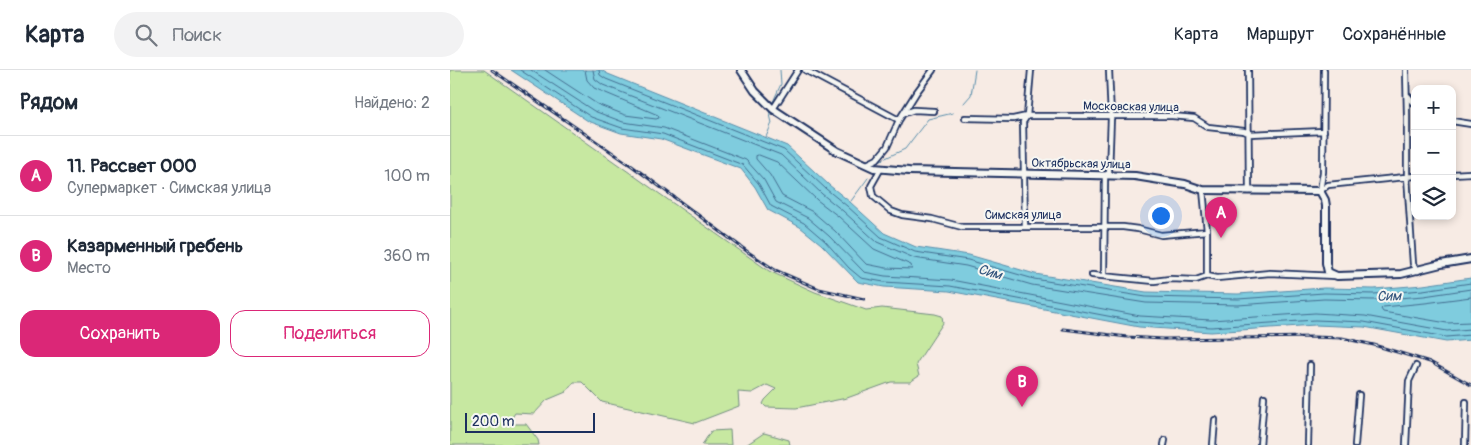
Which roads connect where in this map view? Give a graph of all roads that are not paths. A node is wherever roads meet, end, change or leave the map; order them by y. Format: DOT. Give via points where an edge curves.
graph roads {
  1 [pos="742,70"];
  2 [pos="798,70"];
  3 [pos="805,70"];
  4 [pos="933,70"];
  5 [pos="1031,70"];
  6 [pos="1109,70"];
  7 [pos="1248,70"];
  8 [pos="1324,70"];
  9 [pos="1406,70"];
  10 [pos="1406,90"];
  11 [pos="1411,100"];
  12 [pos="773,109"];
  13 [pos="934,111"];
  14 [pos="905,113"];
  15 [pos="1028,116"];
  16 [pos="1111,117"];
  17 [pos="966,118"];
  18 [pos="899,120"];
  19 [pos="1456,122"];
  20 [pos="1471,124"];
  21 [pos="1324,131"];
  22 [pos="1250,134"];
  23 [pos="866,164"];
  24 [pos="880,170"];
  25 [pos="1471,173"];
  26 [pos="1024,174"];
  27 [pos="1456,174"];
  28 [pos="1106,175"];
  29 [pos="1406,176"];
  30 [pos="1411,176"];
  31 [pos="1204,190"];
  32 [pos="1249,191"];
  33 [pos="1320,191"];
  34 [pos="1025,226"];
  35 [pos="1105,228"];
  36 [pos="1207,231"];
  37 [pos="1471,259"];
  38 [pos="1418,271"];
  39 [pos="1092,275"];
  40 [pos="1104,275"];
  41 [pos="1207,276"];
  42 [pos="1337,276"];
  43 [pos="1310,365"];
  44 [pos="1416,366"];
  45 [pos="1359,395"];
  46 [pos="1264,397"];
  47 [pos="1466,402"];
  48 [pos="1215,420"];
  49 [pos="1213,445"];
  50 [pos="1260,445"];
  51 [pos="1308,445"];
  52 [pos="1355,445"];
  53 [pos="1406,445"];
  54 [pos="1465,445"];
  1 -- 12 [label="main road, Октябрьская улица"];
  2 -- 12 [label="street"];
  3 -- 18 [label="street"];
  4 -- 14 [label="street"];
  5 -- 15 [label="street"];
  6 -- 16 [label="street"];
  7 -- 22 [label="street"];
  8 -- 21 [label="street"];
  9 -- 10 [label="street"];
  10 -- 11 [label="street"];
  10 -- 29 [label="street"];
  12 -- 23 [label="main road, Октябрьская улица" via="837,151"];
  13 -- 14 [label="street"];
  14 -- 18 [label="street"];
  15 -- 16 [label="street, Московская улица"];
  15 -- 17 [label="street, Московская улица" via="1013,119"];
  15 -- 26 [label="street" via="1023,122"];
  16 -- 22 [label="street, Московская улица" via="1194,118 1208,127"];
  16 -- 28 [label="street" via="1109,172"];
  18 -- 23 [label="street" via="888,147 877,159"];
  19 -- 20 [label="street"];
  21 -- 22 [label="street, Московская улица"];
  21 -- 33 [label="street"];
  22 -- 32 [label="street"];
  23 -- 24 [label="main road, Октябрьская улица"];
  24 -- 26 [label="main road, Октябрьская улица"];
  24 -- 34 [label="street, Симская улица" via="871,191 891,211 962,227"];
  25 -- 27 [label="street"];
  26 -- 28 [label="main road, Октябрьская улица"];
  26 -- 34 [label="street"];
  28 -- 31 [label="main road, Октябрьская улица" via="1165,180"];
  28 -- 35 [label="street"];
  29 -- 30 [label="street, Октябрьская улица"];
  29 -- 33 [label="street, Октябрьская улица" via="1328,185"];
  29 -- 38 [label="street" via="1413,264"];
  31 -- 32 [label="main road, Октябрьская улица"];
  31 -- 36 [label="street"];
  32 -- 33 [label="main road, Октябрьская улица"];
  33 -- 42 [label="main road" via="1326,206 1326,263 1328,272"];
  34 -- 35 [label="street, Симская улица"];
  35 -- 36 [label="street, Симская улица" via="1138,229 1161,235"];
  35 -- 40 [label="street"];
  36 -- 41 [label="street"];
  37 -- 38 [label="main road"];
  38 -- 42 [label="main road"];
  39 -- 40 [label="street"];
  40 -- 41 [label="street" via="1154,281 1196,280"];
  41 -- 42 [label="street" via="1270,273"];
  43 -- 51 [label="street"];
  44 -- 53 [label="street" via="1409,381"];
  45 -- 52 [label="street"];
  46 -- 50 [label="street"];
  47 -- 54 [label="street"];
  48 -- 49 [label="street"];
}
